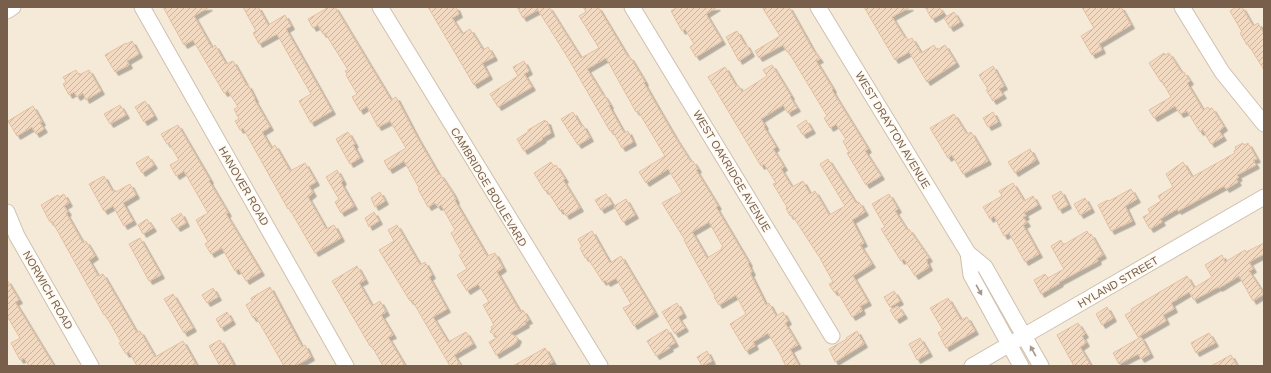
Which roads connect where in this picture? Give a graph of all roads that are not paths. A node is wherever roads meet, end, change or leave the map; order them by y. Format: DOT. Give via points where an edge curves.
graph roads {
  1 [pos="13,7"];
  2 [pos="142,7"];
  3 [pos="380,7"];
  4 [pos="632,7"];
  5 [pos="818,7"];
  6 [pos="1182,7"];
  7 [pos="7,11"];
  8 [pos="1264,124"];
  9 [pos="1264,197"];
  10 [pos="7,212"];
  11 [pos="968,253"];
  12 [pos="1024,335"];
  13 [pos="832,336"];
  14 [pos="1009,344"];
  15 [pos="91,366"];
  16 [pos="346,366"];
  17 [pos="600,366"];
  18 [pos="972,366"];
  19 [pos="1021,366"];
  20 [pos="1042,366"];
  1 -- 7 [label="street"];
  2 -- 16 [label="street, HANOVER ROAD"];
  3 -- 17 [label="street, CAMBRIDGE BOULEVARD"];
  4 -- 13 [label="street, WEST OAKRIDGE AVENUE"];
  5 -- 11 [label="street, WEST DRAYTON AVENUE"];
  6 -- 8 [label="street" via="1222,72"];
  9 -- 12 [label="street, HYLAND STREET"];
  10 -- 15 [label="street, NORWICH ROAD" via="17,236"];
  11 -- 12 [label="street, WEST DRAYTON AVENUE" via="985,267"];
  11 -- 14 [label="street, WEST DRAYTON AVENUE, one-way" via="971,275"];
  12 -- 14 [label="street, HYLAND STREET"];
  20 -- 12 [label="street, WEST DRAYTON AVENUE, one-way"];
  14 -- 18 [label="street, HYLAND STREET"];
  14 -- 19 [label="street, WEST DRAYTON AVENUE"];
}
